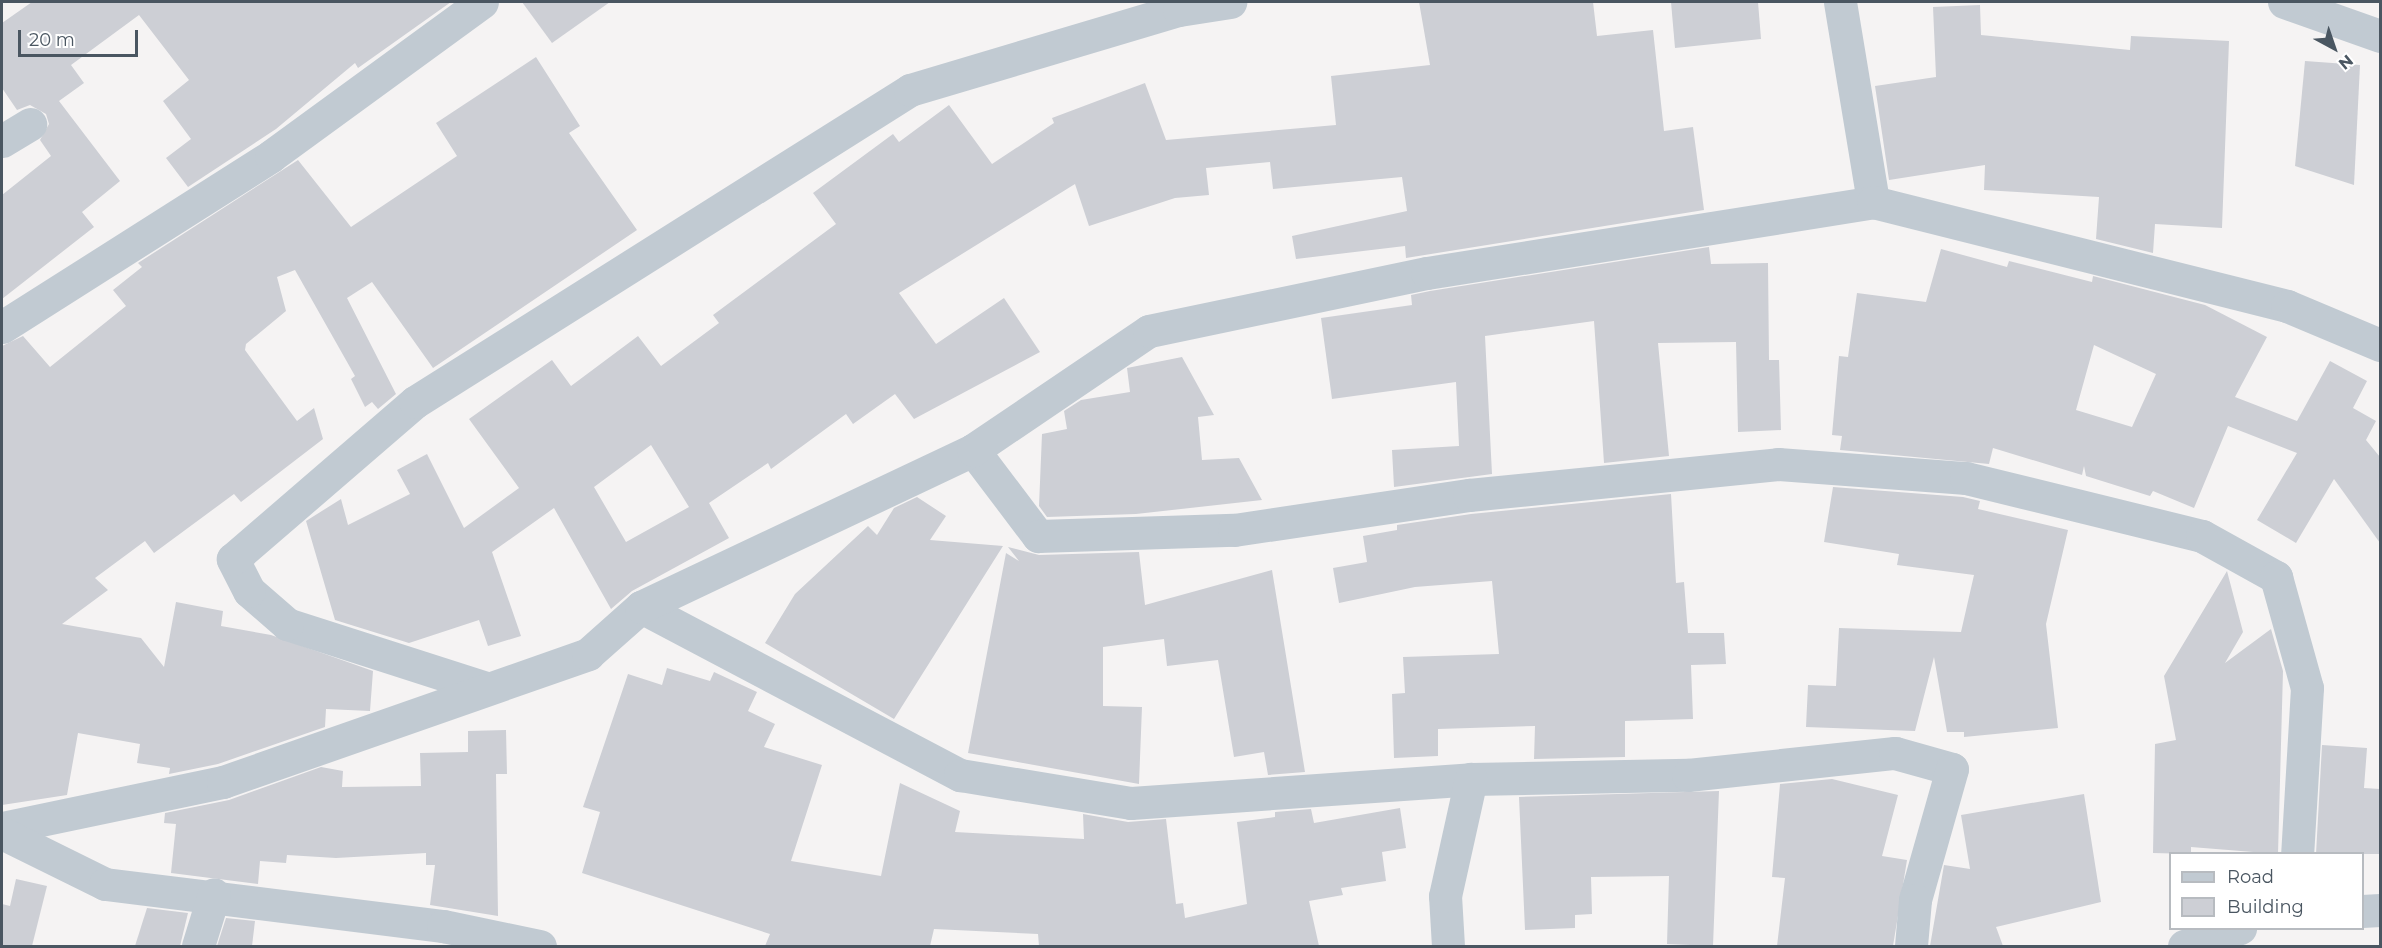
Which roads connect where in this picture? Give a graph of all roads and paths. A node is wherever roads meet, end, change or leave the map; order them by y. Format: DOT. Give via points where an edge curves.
graph roads {
  1 [pos="482,2"];
  2 [pos="1230,2"];
  3 [pos="1840,2"];
  4 [pos="2284,2"];
  5 [pos="2380,36"];
  6 [pos="30,124"];
  7 [pos="2,141"];
  8 [pos="1873,202"];
  9 [pos="2,327"];
  10 [pos="2380,345"];
  11 [pos="973,450"];
  12 [pos="641,607"];
  13 [pos="486,688"];
  14 [pos="1471,779"];
  15 [pos="2,828"];
  16 [pos="2,833"];
  17 [pos="2297,852"];
  18 [pos="214,894"];
  19 [pos="2364,910"];
  20 [pos="2380,910"];
  21 [pos="2234,930"];
  22 [pos="440,936"];
  23 [pos="198,946"];
  24 [pos="540,946"];
  25 [pos="1448,946"];
  26 [pos="1911,946"];
  27 [pos="2184,946"];
  1 -- 9 [label="street" via="272,156"];
  2 -- 13 [label="street" via="1179,10 910,90 415,402 233,559 249,591 287,624"];
  3 -- 8 [label="street"];
  4 -- 5 [label="street"];
  6 -- 7 [label="street"];
  8 -- 10 [label="street" via="2287,306"];
  8 -- 11 [label="street" via="1427,273 1149,331"];
  11 -- 12 [label="street"];
  11 -- 17 [label="street" via="1038,536 1234,530 1469,495 1778,464 1966,478 2202,536 2276,577 2307,688"];
  12 -- 13 [label="street" via="588,654"];
  12 -- 14 [label="street" via="960,776 1131,803"];
  13 -- 15 [label="street" via="223,782"];
  14 -- 25 [label="street" via="1445,896"];
  14 -- 26 [label="street" via="1688,775 1895,753 1952,769 1915,900"];
  16 -- 18 [label="street" via="105,884"];
  18 -- 22 [label="street"];
  18 -- 23 [label="street"];
  19 -- 20 [label="street"];
  21 -- 27 [label="street"];
  22 -- 24 [label="street"];
}
